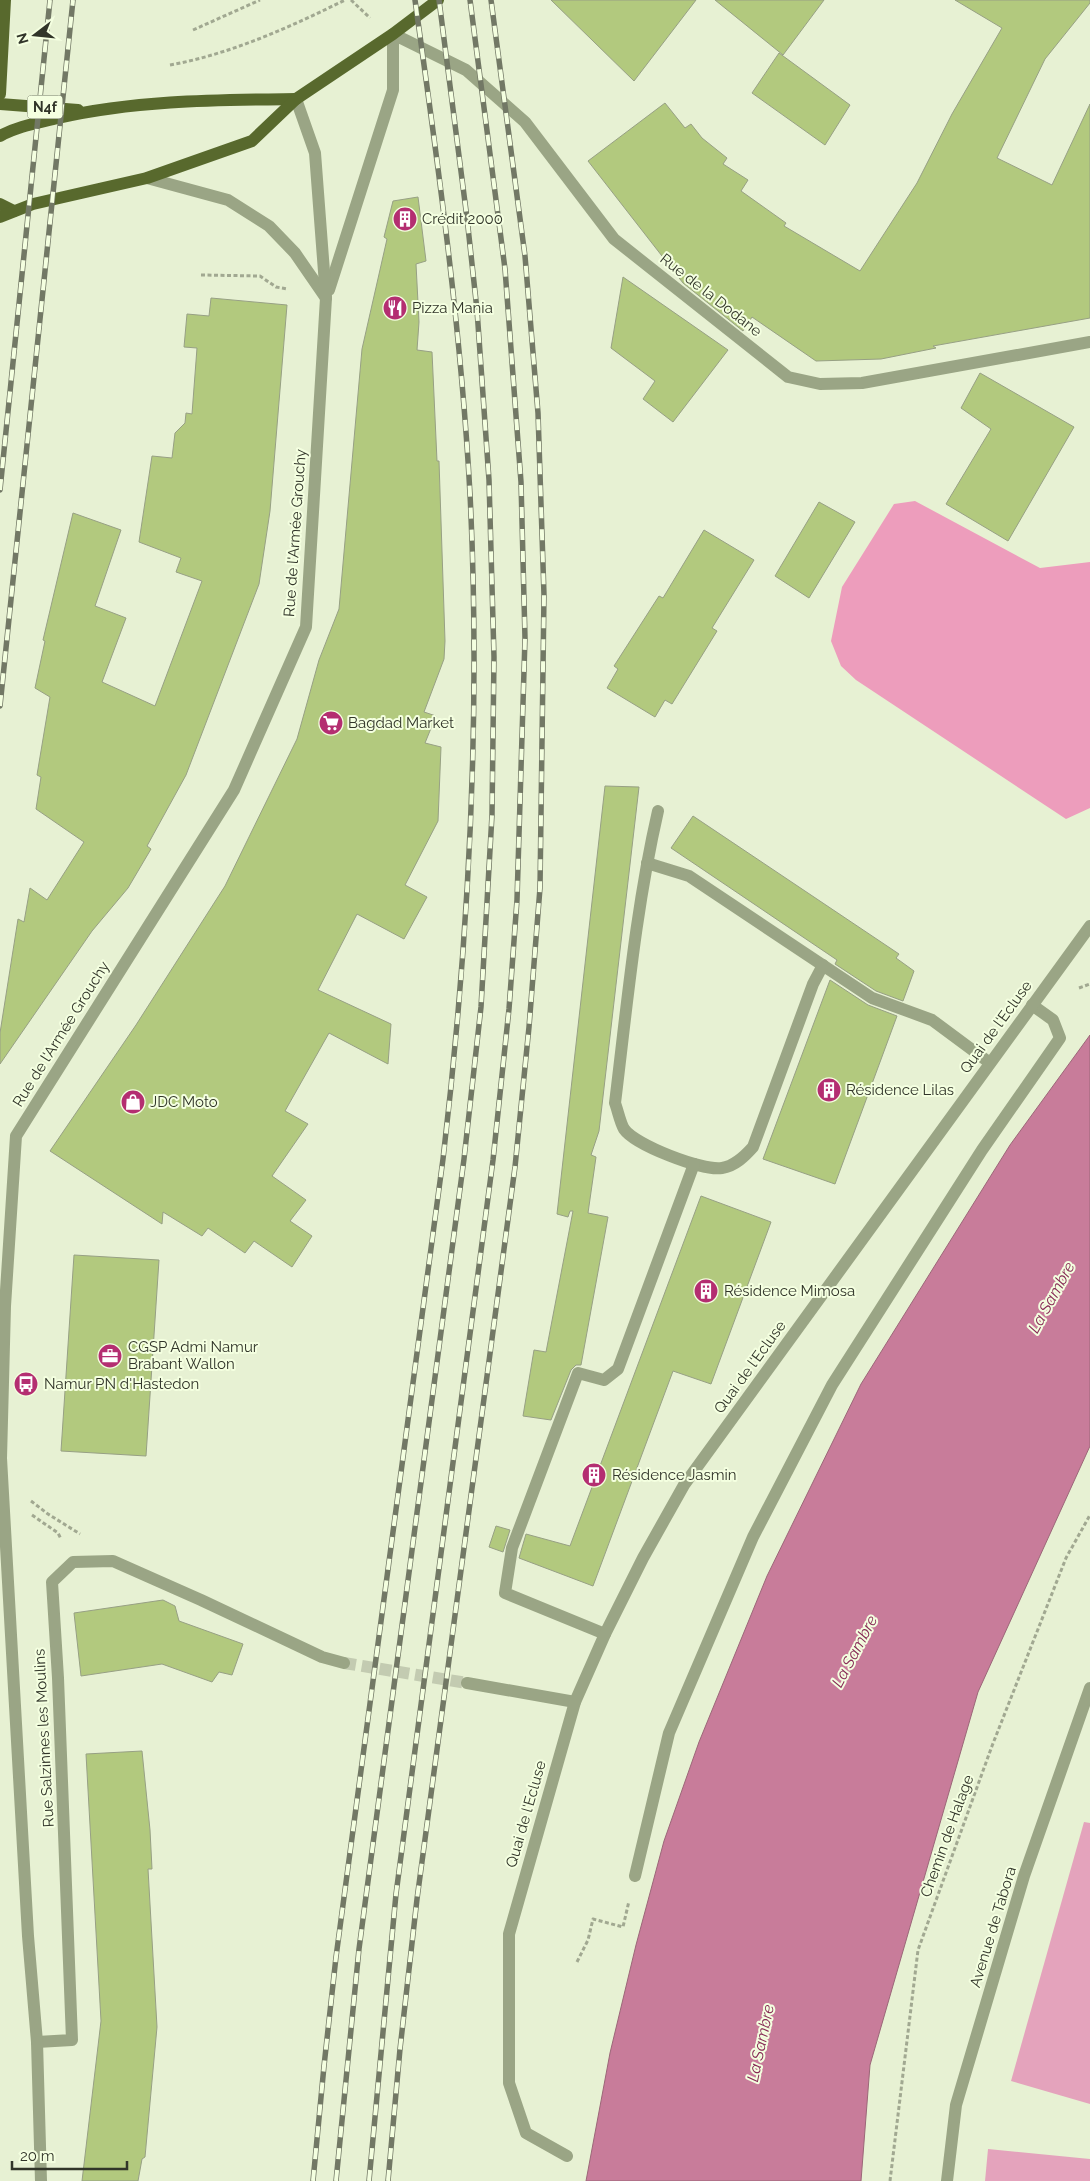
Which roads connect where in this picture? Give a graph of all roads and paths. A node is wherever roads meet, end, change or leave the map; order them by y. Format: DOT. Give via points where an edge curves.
graph roads {
  1 [pos="4,0"];
  2 [pos="260,0"];
  3 [pos="345,0"];
  4 [pos="438,0"];
  5 [pos="193,30"];
  6 [pos="393,34"];
  7 [pos="170,65"];
  8 [pos="0,94"];
  9 [pos="296,99"];
  10 [pos="0,104"];
  11 [pos="90,110"];
  12 [pos="0,136"];
  13 [pos="147,178"];
  14 [pos="0,204"];
  15 [pos="14,211"];
  16 [pos="0,217"];
  17 [pos="201,275"];
  18 [pos="326,298"];
  19 [pos="1090,342"];
  20 [pos="658,811"];
  21 [pos="647,863"];
  22 [pos="1090,926"];
  23 [pos="823,965"];
  24 [pos="1032,1004"];
  25 [pos="990,1062"];
  26 [pos="694,1164"];
  27 [pos="4,1502"];
  28 [pos="30,1514"];
  29 [pos="1090,1516"];
  30 [pos="58,1533"];
  31 [pos="113,1561"];
  32 [pos="605,1634"];
  33 [pos="344,1663"];
  34 [pos="467,1683"];
  35 [pos="1090,1688"];
  36 [pos="575,1702"];
  37 [pos="634,1876"];
  38 [pos="625,1919"];
  39 [pos="577,1962"];
  40 [pos="37,2042"];
  41 [pos="567,2156"];
  42 [pos="41,2181"];
  43 [pos="890,2181"];
  44 [pos="947,2181"];
  1 -- 8 [label="main road"];
  2 -- 5 [label="path"];
  3 -- 7 [label="path" via="291,27"];
  4 -- 6 [label="main road"];
  6 -- 9 [label="main road"];
  6 -- 18 [label="street, Rue de l'Armée Grouchy" via="393,90"];
  6 -- 19 [label="street, Rue de la Dodane" via="466,70 525,122 614,239 788,377 820,384 862,383"];
  9 -- 11 [label="main road" via="198,100"];
  9 -- 13 [label="main road" via="252,141"];
  9 -- 18 [label="street, Rue de l'Armée Grouchy" via="315,153"];
  10 -- 11 [label="main road, N4f"];
  11 -- 12 [label="main road" via="16,128"];
  13 -- 15 [label="main road"];
  13 -- 18 [label="street" via="228,200 269,226 295,253"];
  14 -- 15 [label="main road"];
  15 -- 16 [label="main road"];
  17 -- 18 [label="path" via="260,276 276,287"];
  18 -- 27 [label="street, Rue de l'Armée Grouchy" via="306,627 234,790 16,1136 5,1306 1,1458"];
  20 -- 21 [label="street"];
  21 -- 23 [label="street" via="689,876"];
  21 -- 26 [label="street" via="616,1103 624,1129 644,1145"];
  22 -- 24 [label="street, Quai de l'Ecluse"];
  23 -- 25 [label="street" via="872,998 932,1020"];
  23 -- 26 [label="street" via="813,984 754,1148 740,1161 721,1168"];
  24 -- 25 [label="street, Quai de l'Ecluse"];
  24 -- 37 [label="street" via="1053,1020 1060,1038 982,1150 832,1385 753,1537 669,1733"];
  25 -- 32 [label="street, Quai de l'Ecluse" via="684,1485"];
  26 -- 32 [label="street" via="618,1369 604,1380 578,1372 512,1548 506,1593"];
  27 -- 31 [label="path" via="31,1501 99,1545"];
  27 -- 40 [label="street, Rue de l'Armée Grouchy" via="28,1936"];
  28 -- 30 [label="path"];
  29 -- 43 [label="path, Chemin de Halage" via="1066,1558 992,1746 918,1950"];
  31 -- 33 [label="street, Rue Salzinnes les Moulins" via="322,1657"];
  31 -- 40 [label="street, Rue Salzinnes les Moulins" via="72,1562 52,1582 72,2040"];
  32 -- 36 [label="street, Quai de l'Ecluse"];
  34 -- 36 [label="street"];
  35 -- 44 [label="street, Avenue de Tabora" via="1024,1876 959,2096"];
  36 -- 41 [label="street, Quai de l'Ecluse" via="509,1934 509,2083 526,2133"];
  38 -- 39 [label="path" via="623,1928 593,1919 588,1940"];
  40 -- 42 [label="street"];
}
